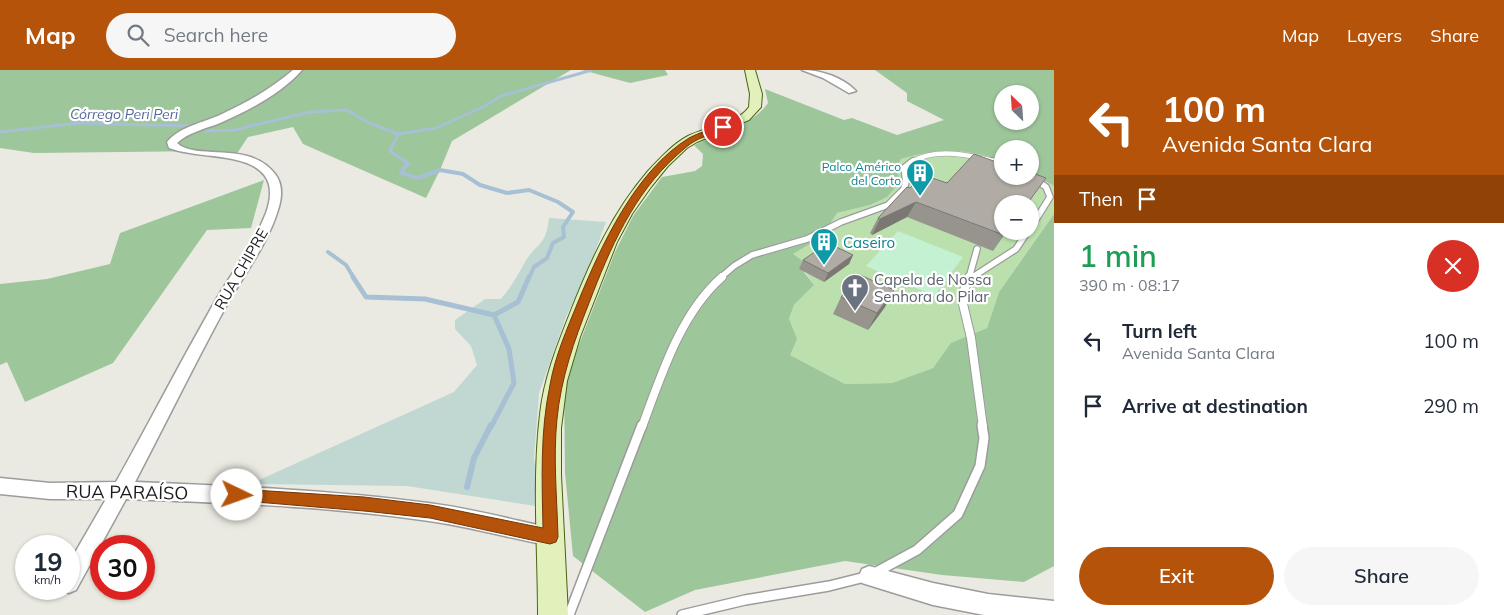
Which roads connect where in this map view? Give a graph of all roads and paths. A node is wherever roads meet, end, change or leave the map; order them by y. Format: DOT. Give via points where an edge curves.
graph roads {
  1 [pos="298,70"];
  2 [pos="750,70"];
  3 [pos="806,70"];
  4 [pos="852,91"];
  5 [pos="994,161"];
  6 [pos="1039,182"];
  7 [pos="1039,214"];
  8 [pos="1022,240"];
  9 [pos="977,249"];
  10 [pos="968,280"];
  11 [pos="0,486"];
  12 [pos="122,490"];
  13 [pos="550,537"];
  14 [pos="80,564"];
  15 [pos="868,576"];
  16 [pos="1054,612"];
  17 [pos="553,615"];
  18 [pos="569,615"];
  19 [pos="682,615"];
  1 -- 12 [label="street, RUA CHIPRE" via="261,98 172,142 182,150 257,163 267,169 272,178 275,201 264,232 230,286"];
  2 -- 13 [label="street" via="755,108 732,124 692,139 675,152 624,214 602,255 567,344 556,383 550,421"];
  3 -- 4 [label="street" via="826,76"];
  5 -- 18 [label="lane" via="960,155 933,155 913,160 904,168 904,189 888,206 841,222 808,239 752,255 715,283 685,324 668,359"];
  6 -- 7 [label="lane" via="1046,187 1050,197"];
  8 -- 10 [label="lane" via="1016,249"];
  9 -- 10 [label="lane"];
  10 -- 15 [label="lane" via="963,304 971,338 984,438 980,466 958,514 917,550"];
  11 -- 12 [label="street, RUA PARAÍSO" via="50,491"];
  12 -- 13 [label="street, RUA PARAÍSO" via="364,504 430,512"];
  12 -- 14 [label="street, RUA CHIPRE"];
  13 -- 17 [label="street"];
  15 -- 16 [label="street" via="933,594"];
  15 -- 19 [label="lane"];
}
